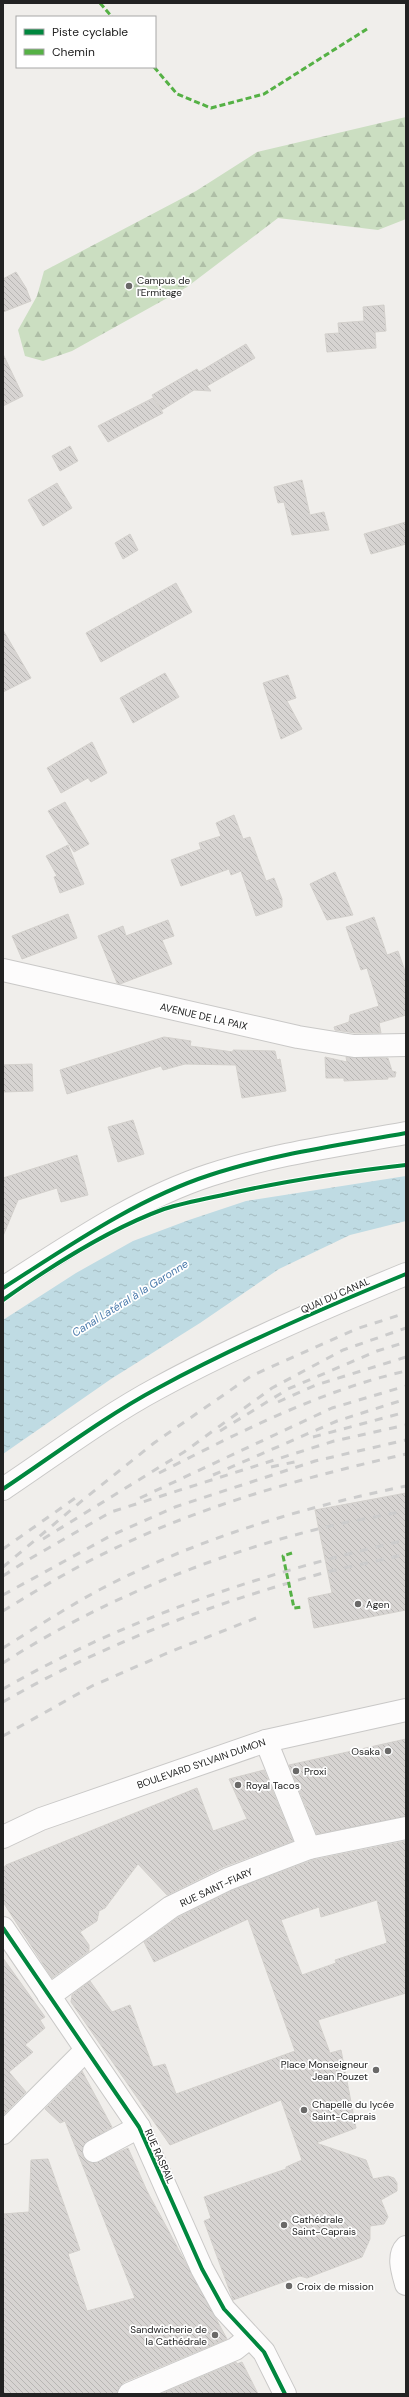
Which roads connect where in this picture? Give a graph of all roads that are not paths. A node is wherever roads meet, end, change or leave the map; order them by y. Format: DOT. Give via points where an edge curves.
graph roads {
  1 [pos="3,970"];
  2 [pos="406,1045"];
  3 [pos="406,1133"];
  4 [pos="406,1274"];
  5 [pos="3,1288"];
  6 [pos="3,1489"];
  7 [pos="406,1710"];
  8 [pos="266,1741"];
  9 [pos="406,1828"];
  10 [pos="3,1837"];
  11 [pos="310,1848"];
  12 [pos="3,1928"];
  13 [pos="49,1996"];
  14 [pos="85,2051"];
  15 [pos="139,2127"];
  16 [pos="3,2133"];
  17 [pos="94,2151"];
  18 [pos="406,2247"];
  19 [pos="404,2276"];
  20 [pos="249,2338"];
  21 [pos="139,2392"];
  22 [pos="285,2394"];
  1 -- 2 [label="street, AVENUE DE LA PAIX" via="298,1038 354,1046"];
  3 -- 5 [label="street" via="311,1150 210,1175 130,1210"];
  4 -- 6 [label="street, QUAI DU CANAL" via="341,1301 158,1388"];
  7 -- 8 [label="street, BOULEVARD SYLVAIN DUMON"];
  8 -- 10 [label="street, BOULEVARD SYLVAIN DUMON" via="41,1819"];
  8 -- 11 [label="street"];
  9 -- 11 [label="street, RUE SAINT-FIARY"];
  11 -- 13 [label="street, RUE SAINT-FIARY" via="228,1879 171,1907"];
  12 -- 13 [label="street, RUE RASPAIL"];
  13 -- 14 [label="street, RUE RASPAIL"];
  14 -- 15 [label="street, RUE RASPAIL"];
  14 -- 16 [label="street"];
  15 -- 17 [label="street"];
  15 -- 20 [label="street, RUE RASPAIL" via="202,2269 224,2309"];
  18 -- 19 [label="street" via="403,2250"];
  20 -- 21 [label="street" via="235,2349"];
  20 -- 22 [label="street, RUE RASPAIL" via="264,2352"];
}
